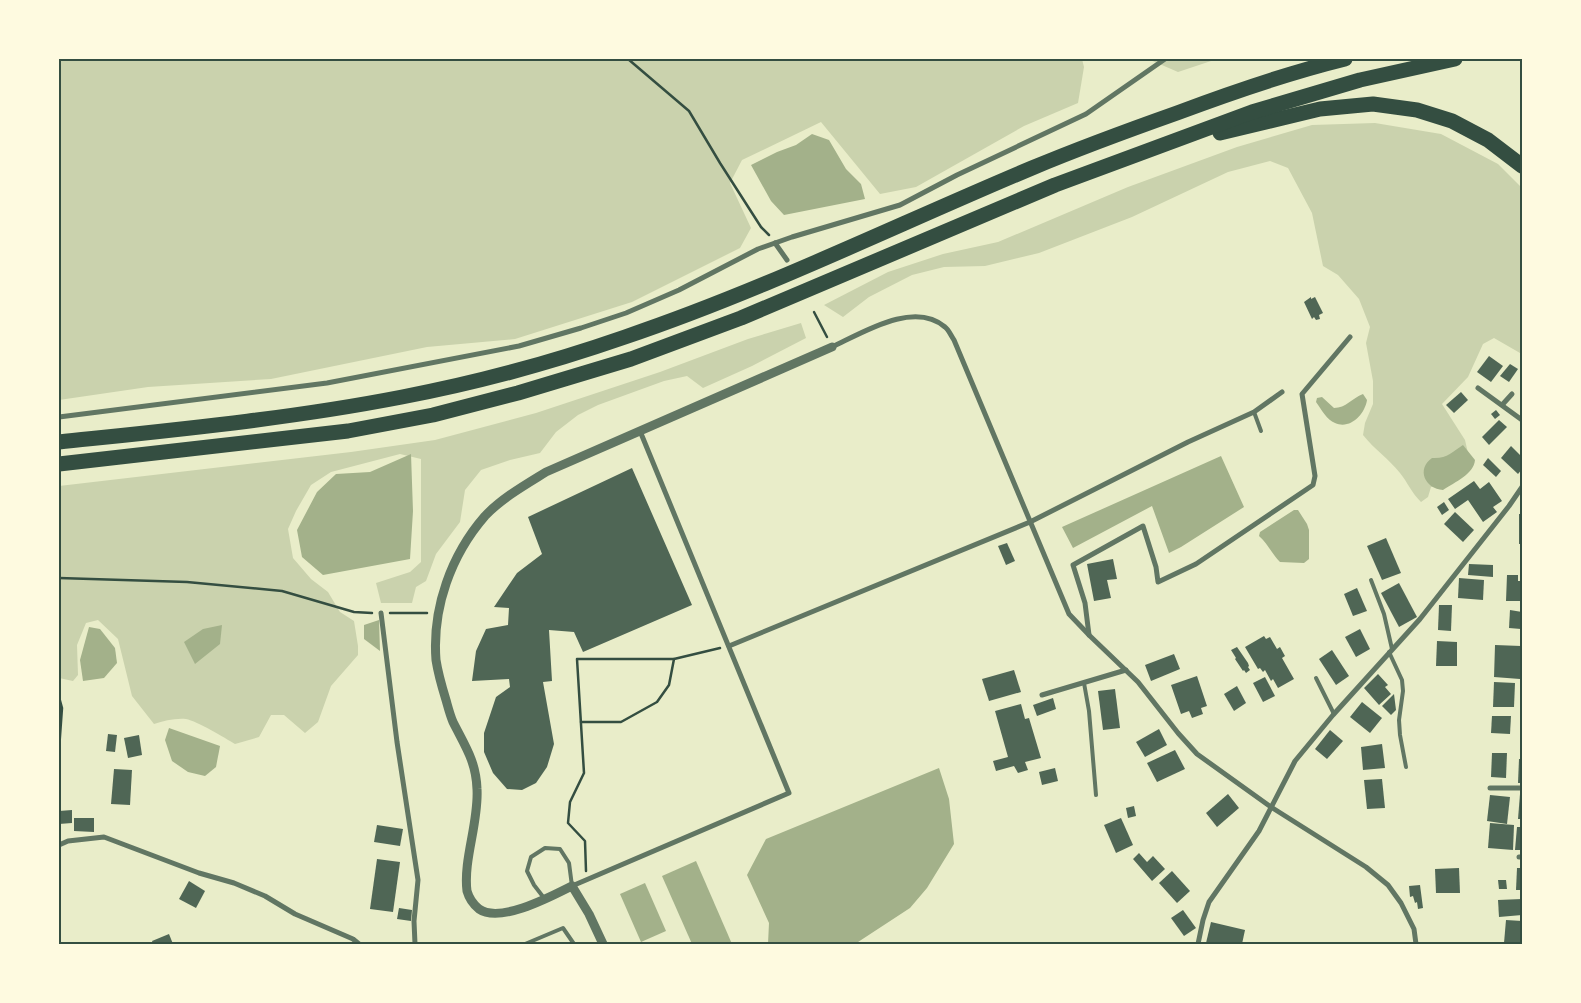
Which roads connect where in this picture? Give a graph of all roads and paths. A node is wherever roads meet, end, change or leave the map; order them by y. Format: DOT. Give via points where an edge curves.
graph roads {
  1 [pos="628,59"];
  2 [pos="1165,59"];
  3 [pos="1322,59"];
  4 [pos="1345,59"];
  5 [pos="1455,59"];
  6 [pos="1248,87"];
  7 [pos="1134,154"];
  8 [pos="1522,166"];
  9 [pos="775,243"];
  10 [pos="787,260"];
  11 [pos="814,312"];
  12 [pos="1350,337"];
  13 [pos="832,348"];
  14 [pos="1478,388"];
  15 [pos="1282,392"];
  16 [pos="1512,394"];
  17 [pos="1502,405"];
  18 [pos="1254,412"];
  19 [pos="59,417"];
  20 [pos="1522,420"];
  21 [pos="640,431"];
  22 [pos="1261,431"];
  23 [pos="59,442"];
  24 [pos="59,464"];
  25 [pos="1522,488"];
  26 [pos="1030,522"];
  27 [pos="59,578"];
  28 [pos="1371,580"];
  29 [pos="438,612"];
  30 [pos="381,613"];
  31 [pos="1090,636"];
  32 [pos="730,646"];
  33 [pos="1391,651"];
  34 [pos="674,659"];
  35 [pos="1126,670"];
  36 [pos="1316,678"];
  37 [pos="1084,683"];
  38 [pos="1042,695"];
  39 [pos="59,697"];
  40 [pos="1334,714"];
  41 [pos="580,722"];
  42 [pos="59,750"];
  43 [pos="1406,767"];
  44 [pos="1490,788"];
  45 [pos="1522,788"];
  46 [pos="1096,795"];
  47 [pos="1271,807"];
  48 [pos="59,844"];
  49 [pos="586,880"];
  50 [pos="572,886"];
  51 [pos="544,899"];
  52 [pos="359,944"];
  53 [pos="415,944"];
  54 [pos="525,944"];
  55 [pos="574,944"];
  56 [pos="603,944"];
  57 [pos="1198,944"];
  58 [pos="1416,944"];
  1 -- 9 [label="path" via="689,110 720,164"];
  2 -- 9 [label="street" via="1086,114 900,205"];
  3 -- 6 [label="highway"];
  4 -- 6 [label="highway"];
  5 -- 7 [label="highway" via="1360,80 1252,112"];
  6 -- 23 [label="highway" via="1033,168 733,297 624,338 552,360 404,397 193,428"];
  7 -- 8 [label="highway" via="1320,108 1373,104 1417,110 1452,121 1488,140"];
  7 -- 24 [label="highway" via="741,318 631,359 518,393 433,415 348,431"];
  9 -- 10 [label="street"];
  9 -- 19 [label="street" via="626,313 520,346 327,383"];
  11 -- 13 [label="path"];
  12 -- 31 [label="street" via="1302,394 1315,476 1313,484 1196,564 1158,582 1143,526 1073,565 1085,603"];
  13 -- 21 [label="street"];
  13 -- 26 [label="street" via="896,319 914,316 932,319 946,327"];
  14 -- 17 [label="street"];
  15 -- 18 [label="street"];
  16 -- 17 [label="street"];
  17 -- 20 [label="street"];
  18 -- 22 [label="lane"];
  18 -- 26 [label="street"];
  21 -- 29 [label="street" via="546,472 510,495 486,516 460,553 445,585"];
  21 -- 32 [label="street"];
  25 -- 33 [label="street" via="1420,619"];
  26 -- 31 [label="street" via="1069,614"];
  26 -- 32 [label="street"];
  27 -- 30 [label="path" via="188,582 282,592 354,612"];
  28 -- 33 [label="lane" via="1384,614"];
  29 -- 30 [label="path"];
  29 -- 51 [label="street" via="436,660 453,721 474,766 477,789 466,876 468,893 481,910 493,913 512,912"];
  30 -- 53 [label="street" via="396,742 418,880"];
  31 -- 35 [label="street"];
  32 -- 34 [label="path"];
  32 -- 49 [label="street" via="789,794"];
  33 -- 40 [label="street"];
  33 -- 43 [label="lane" via="1402,680 1399,720"];
  34 -- 41 [label="path" via="669,685 657,702 621,722"];
  34 -- 41 [label="path" via="577,659"];
  35 -- 37 [label="street"];
  35 -- 47 [label="street" via="1197,754"];
  36 -- 40 [label="lane"];
  37 -- 38 [label="street"];
  37 -- 46 [label="lane"];
  39 -- 42 [label="path" via="62,708"];
  40 -- 47 [label="street" via="1295,761"];
  41 -- 49 [label="path" via="584,773 570,802 568,823 585,842"];
  44 -- 45 [label="street"];
  47 -- 57 [label="street" via="1259,832 1209,902"];
  47 -- 58 [label="street" via="1366,867 1388,885 1414,929"];
  48 -- 52 [label="street" via="104,836 265,896"];
  49 -- 50 [label="street"];
  50 -- 51 [label="street"];
  50 -- 51 [label="lane" via="569,863 560,849 545,848 531,857 527,871"];
  50 -- 56 [label="street"];
  54 -- 55 [label="lane" via="564,928"];
}
